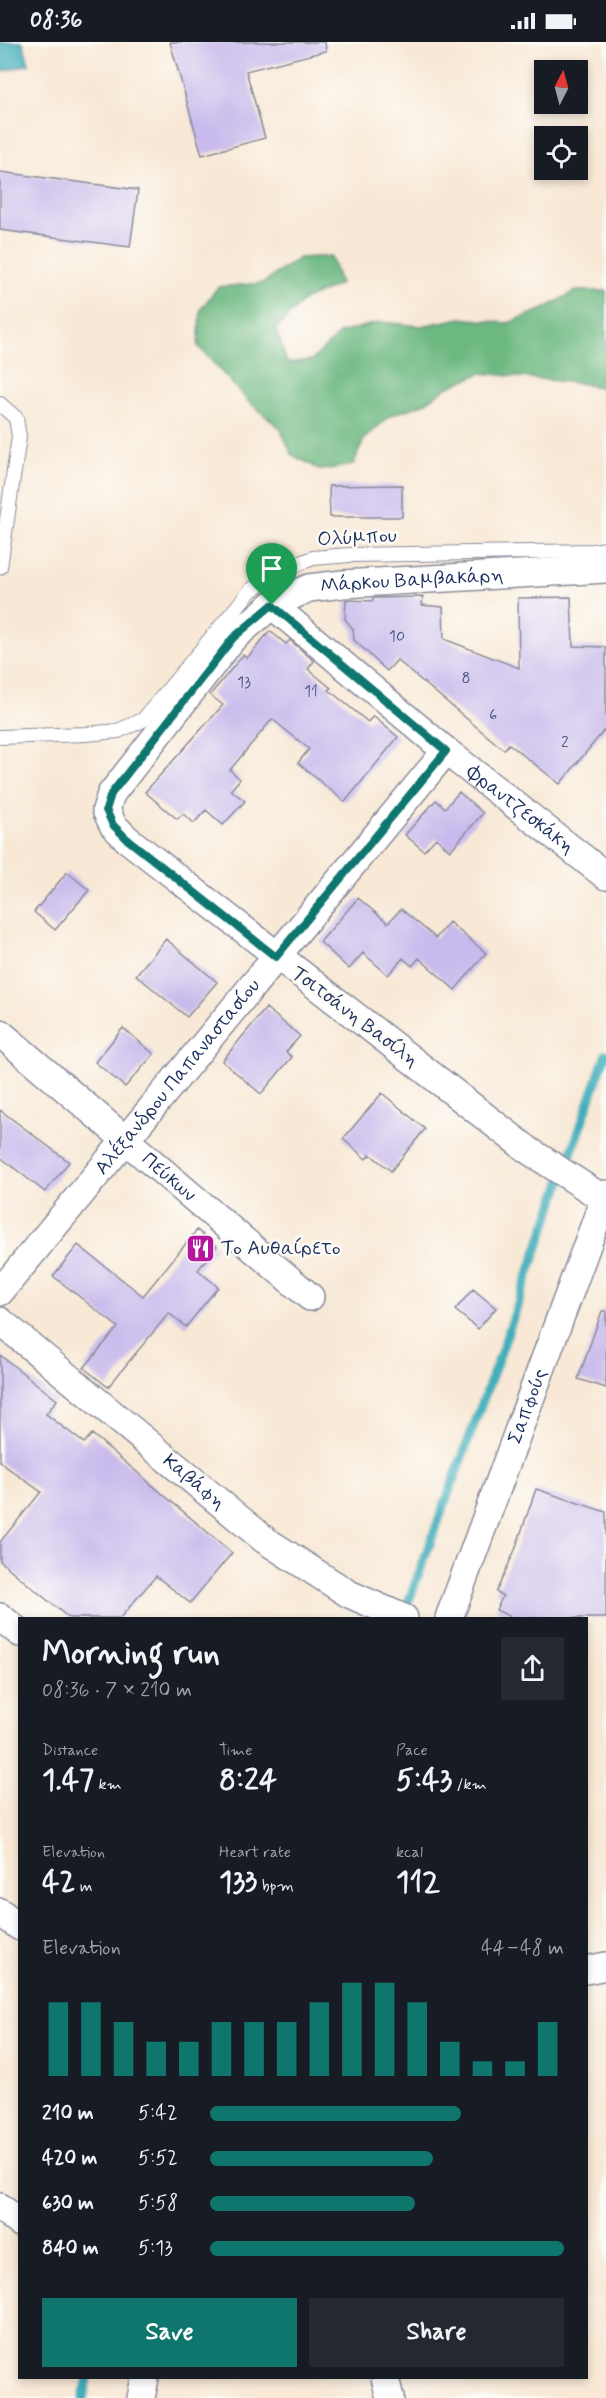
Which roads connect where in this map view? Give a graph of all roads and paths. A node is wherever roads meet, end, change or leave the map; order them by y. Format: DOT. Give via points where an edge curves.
graph roads {
  1 [pos="0,404"];
  2 [pos="606,549"];
  3 [pos="0,567"];
  4 [pos="606,569"];
  5 [pos="272,605"];
  6 [pos="0,737"];
  7 [pos="446,751"];
  8 [pos="127,839"];
  9 [pos="606,876"];
  10 [pos="276,957"];
  11 [pos="0,1033"];
  12 [pos="125,1140"];
  13 [pos="598,1193"];
  14 [pos="0,1292"];
  15 [pos="310,1297"];
  16 [pos="0,1321"];
  17 [pos="0,1617"];
  18 [pos="402,1617"];
  19 [pos="449,1617"];
  20 [pos="18,1631"];
  21 [pos="0,1912"];
  22 [pos="18,1926"];
  23 [pos="606,1966"];
  24 [pos="588,1970"];
  25 [pos="0,2207"];
  26 [pos="18,2221"];
  27 [pos="145,2379"];
  28 [pos="385,2379"];
  29 [pos="141,2398"];
  30 [pos="390,2398"];
  1 -- 3 [label="lane" via="16,418 18,437"];
  2 -- 6 [label="lane, Ολύμπου" via="313,558 283,570 251,590 143,720 118,730 86,734"];
  4 -- 5 [label="street, Μάρκου Βαμβακάρη" via="343,584 309,588"];
  5 -- 7 [label="street, Φραντζεσκάκη"];
  5 -- 8 [label="street, Μάρκου Βαμβακάρη" via="233,638 111,794 107,801 108,818"];
  7 -- 9 [label="street, Φραντζεσκάκη"];
  7 -- 10 [label="street, Αλέξανδρου Παπαναστασίου"];
  8 -- 10 [label="street, Τσιτσάνη Βασίλη"];
  10 -- 12 [label="street, Αλέξανδρου Παπαναστασίου"];
  10 -- 13 [label="street, Τσιτσάνη Βασίλη" via="528,1150"];
  11 -- 12 [label="street, Πεύκων"];
  12 -- 14 [label="street, Αλέξανδρου Παπαναστασίου"];
  12 -- 15 [label="street, Πεύκων"];
  13 -- 19 [label="street, Σαπφούς"];
  16 -- 18 [label="street, Καβάφη" via="265,1540 349,1594"];
  17 -- 20 [label="street"];
  21 -- 22 [label="street"];
  23 -- 24 [label="street"];
  25 -- 26 [label="street"];
  27 -- 29 [label="street"];
  28 -- 30 [label="street"];
}
